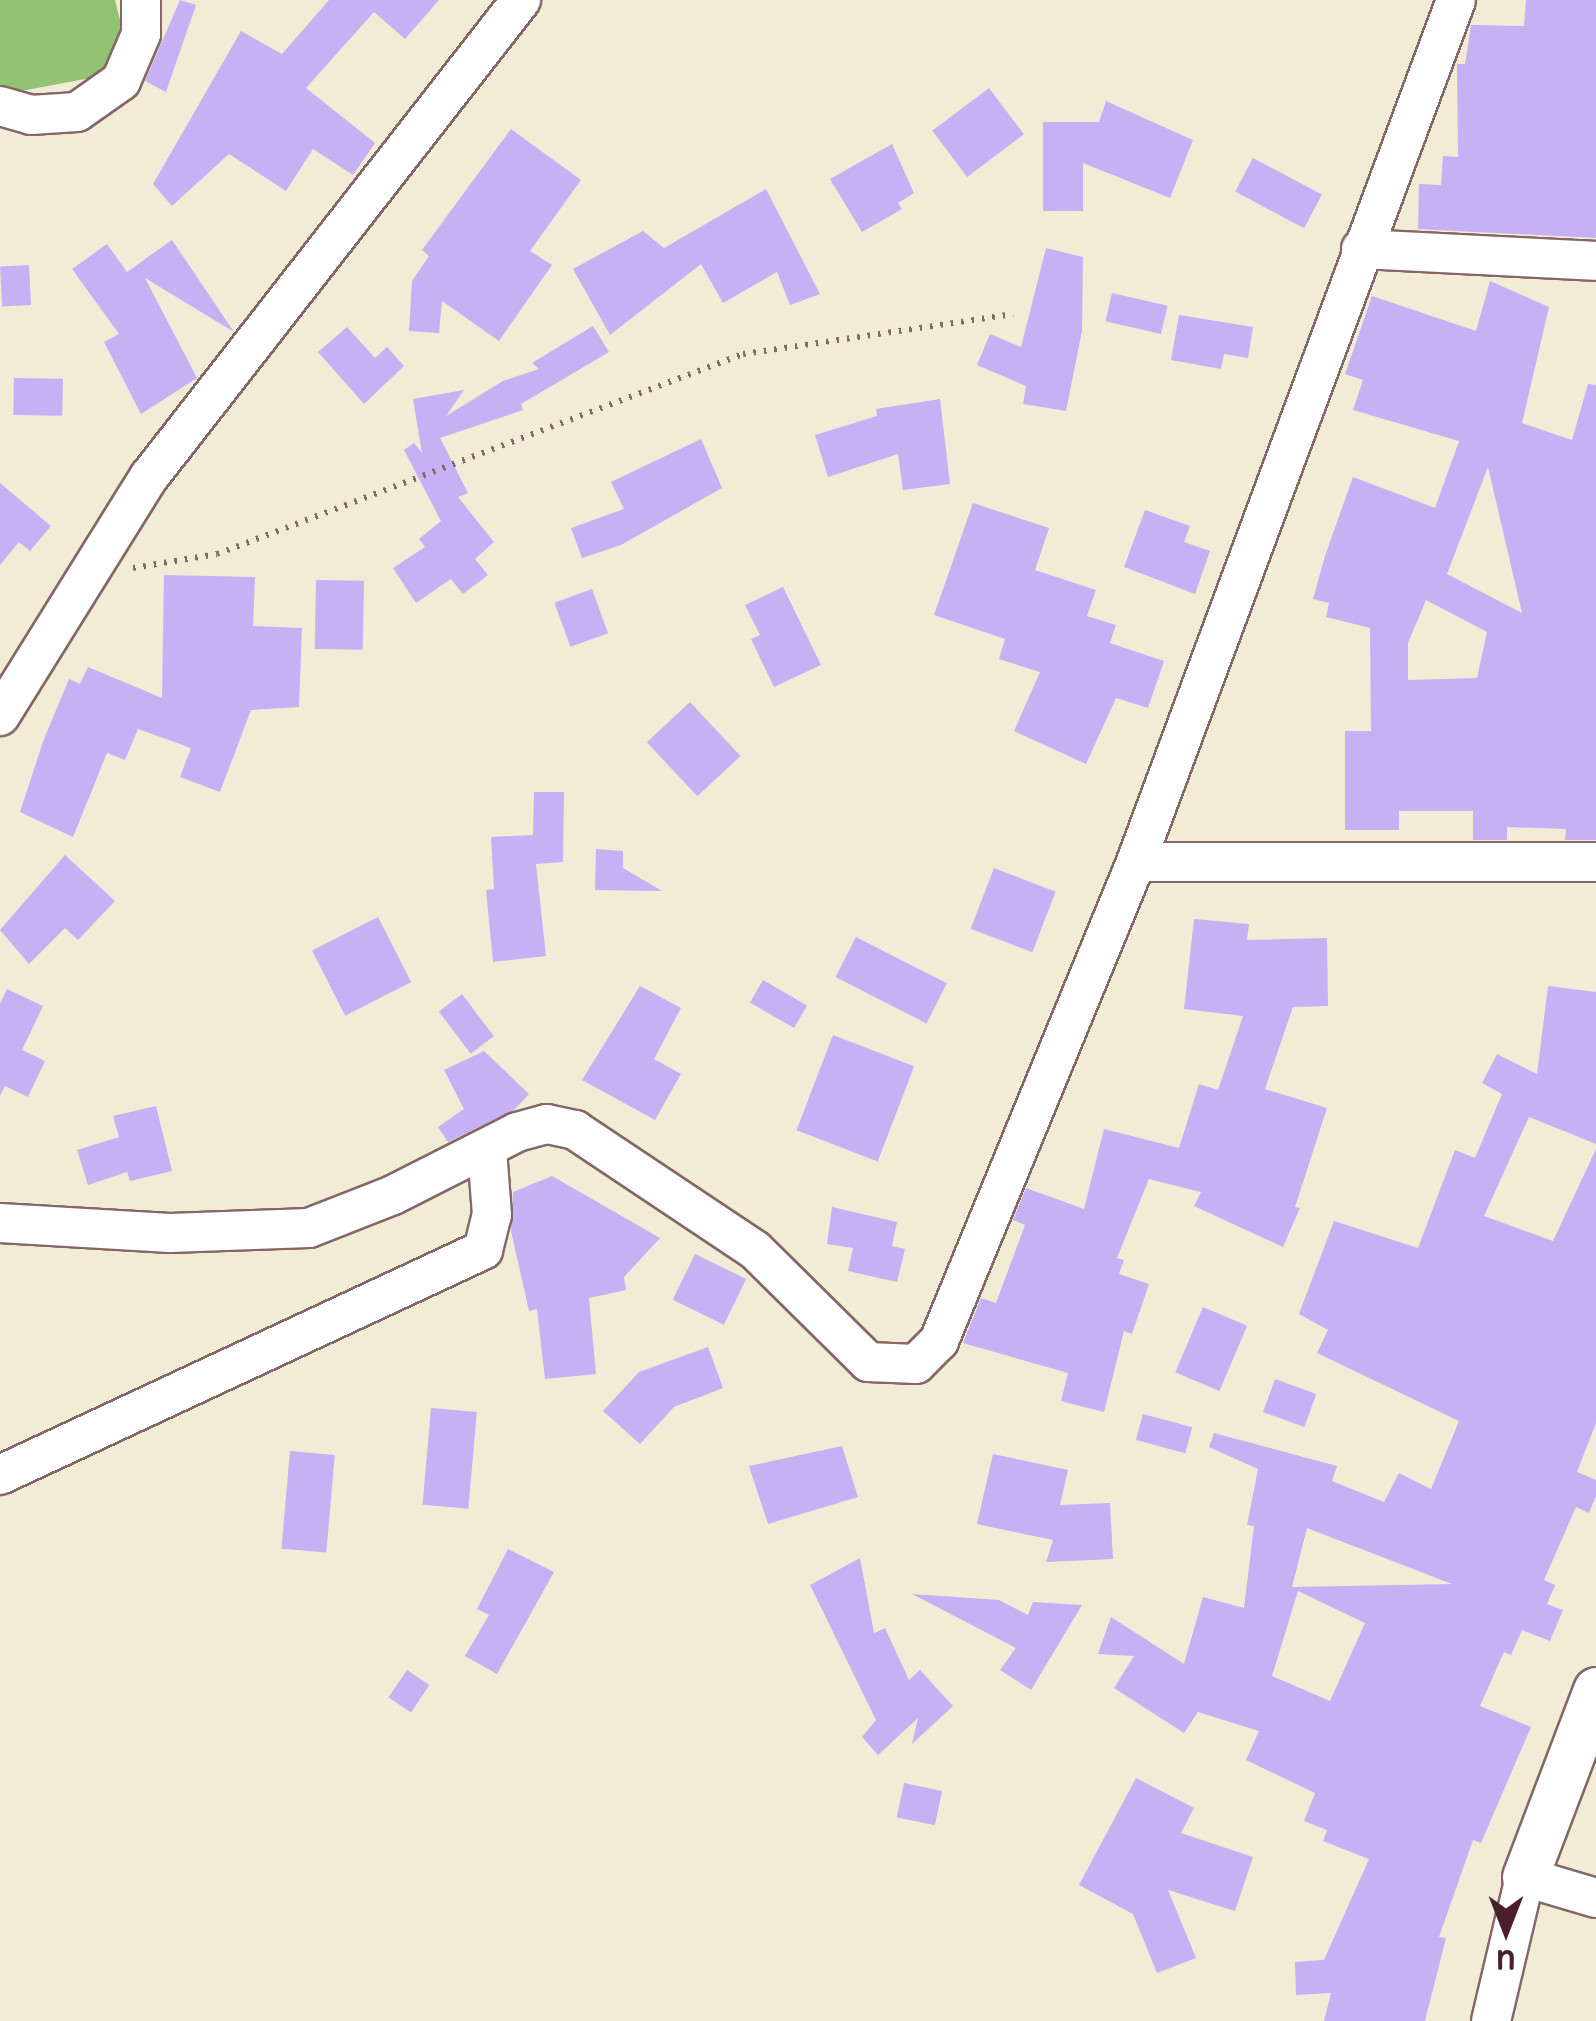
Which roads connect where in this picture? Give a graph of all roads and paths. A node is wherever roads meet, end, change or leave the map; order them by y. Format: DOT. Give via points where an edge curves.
graph roads {
  1 [pos="142,0"];
  2 [pos="521,0"];
  3 [pos="1456,0"];
  4 [pos="0,106"];
  5 [pos="1361,249"];
  6 [pos="1596,261"];
  7 [pos="1012,314"];
  8 [pos="88,575"];
  9 [pos="0,716"];
  10 [pos="1136,862"];
  11 [pos="1596,862"];
  12 [pos="487,1150"];
  13 [pos="0,1223"];
  14 [pos="0,1476"];
  15 [pos="1596,1690"];
  16 [pos="1525,1876"];
  17 [pos="1596,1898"];
  18 [pos="1491,2021"];
  1 -- 4 [label="street" via="142,34 120,81 76,112 32,116"];
  2 -- 8 [label="street" via="148,477"];
  3 -- 5 [label="street"];
  5 -- 6 [label="street"];
  5 -- 10 [label="street"];
  7 -- 8 [label="path" via="742,354 217,554"];
  8 -- 9 [label="street"];
  10 -- 11 [label="street"];
  10 -- 12 [label="street" via="939,1341 916,1364 868,1362 754,1250 575,1130 547,1124"];
  12 -- 13 [label="street" via="309,1228 220,1234"];
  12 -- 14 [label="street" via="492,1215 483,1250"];
  15 -- 16 [label="street"];
  16 -- 17 [label="street"];
  16 -- 18 [label="street"];
}
